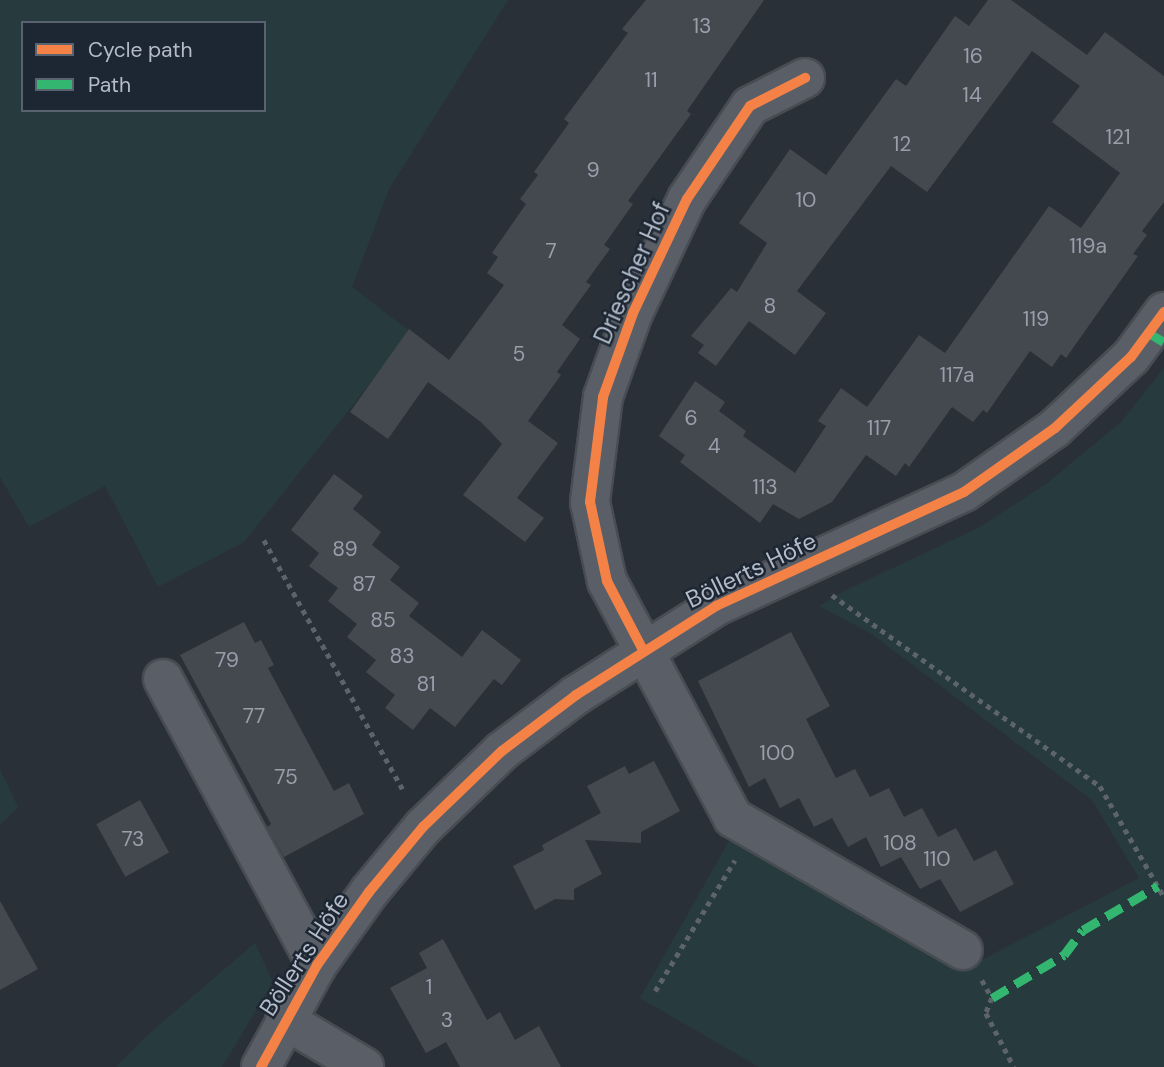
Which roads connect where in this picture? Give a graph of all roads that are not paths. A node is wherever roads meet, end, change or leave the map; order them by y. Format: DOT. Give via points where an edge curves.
graph roads {
  1 [pos="805,78"];
  2 [pos="1164,312"];
  3 [pos="643,650"];
  4 [pos="163,679"];
  5 [pos="963,950"];
  6 [pos="317,965"];
  7 [pos="285,1020"];
  8 [pos="261,1067"];
  9 [pos="364,1067"];
  1 -- 3 [label="street, Driescher Hof" via="750,106 687,199 633,313 603,397 590,502 607,580"];
  2 -- 3 [label="street, Böllerts Höfe" via="1130,357 1044,436 964,492 716,606"];
  3 -- 5 [label="street, Driescher Hof" via="733,818"];
  3 -- 6 [label="street, Böllerts Höfe" via="502,751 423,827"];
  4 -- 6 [label="street"];
  6 -- 7 [label="street, Böllerts Höfe"];
  7 -- 8 [label="street, Böllerts Höfe"];
  7 -- 9 [label="street"];
}
